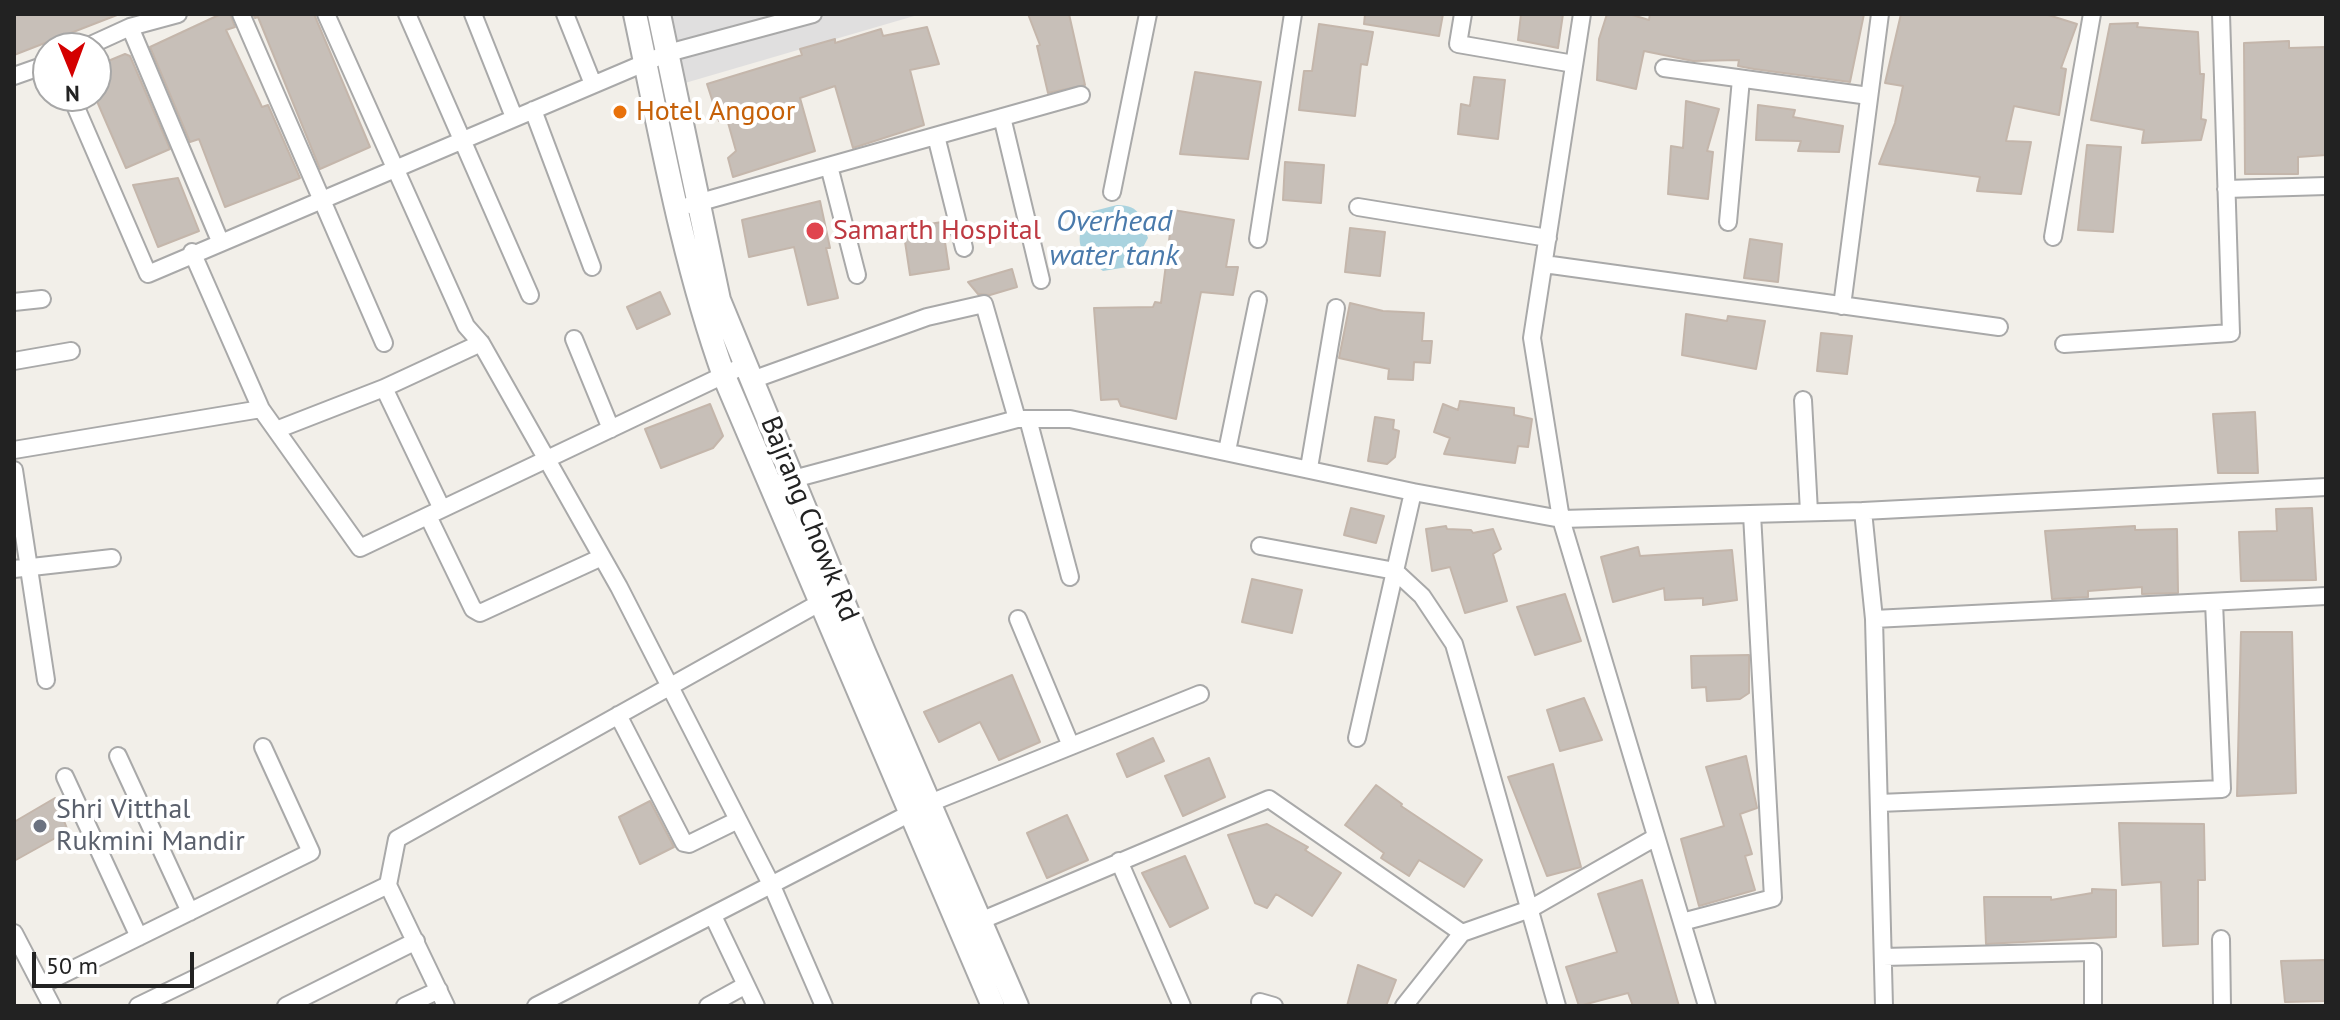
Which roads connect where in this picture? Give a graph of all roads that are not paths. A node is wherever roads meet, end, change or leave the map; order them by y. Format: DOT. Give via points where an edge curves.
graph roads {
  1 [pos="178,14"];
  2 [pos="241,14"];
  3 [pos="326,14"];
  4 [pos="407,14"];
  5 [pos="473,14"];
  6 [pos="565,14"];
  7 [pos="635,14"];
  8 [pos="659,14"];
  9 [pos="813,14"];
  10 [pos="1148,14"];
  11 [pos="1293,14"];
  12 [pos="1463,14"];
  13 [pos="1582,14"];
  14 [pos="1880,14"];
  15 [pos="2092,14"];
  16 [pos="2221,14"];
  17 [pos="130,27"];
  18 [pos="112,35"];
  19 [pos="668,53"];
  20 [pos="645,62"];
  21 [pos="1574,64"];
  22 [pos="1664,68"];
  23 [pos="1741,79"];
  24 [pos="593,84"];
  25 [pos="1081,95"];
  26 [pos="1869,96"];
  27 [pos="533,110"];
  28 [pos="78,112"];
  29 [pos="514,117"];
  30 [pos="1002,117"];
  31 [pos="936,136"];
  32 [pos="463,139"];
  33 [pos="829,166"];
  34 [pos="393,168"];
  35 [pos="2326,186"];
  36 [pos="2226,189"];
  37 [pos="1112,192"];
  38 [pos="324,197"];
  39 [pos="699,202"];
  40 [pos="1358,207"];
  41 [pos="676,209"];
  42 [pos="1728,222"];
  43 [pos="2053,237"];
  44 [pos="1548,238"];
  45 [pos="1258,239"];
  46 [pos="220,241"];
  47 [pos="964,248"];
  48 [pos="192,252"];
  49 [pos="1544,264"];
  50 [pos="592,267"];
  51 [pos="857,275"];
  52 [pos="1041,280"];
  53 [pos="530,295"];
  54 [pos="42,299"];
  55 [pos="1258,300"];
  56 [pos="14,302"];
  57 [pos="1842,306"];
  58 [pos="1336,308"];
  59 [pos="1999,327"];
  60 [pos="574,339"];
  61 [pos="384,343"];
  62 [pos="481,343"];
  63 [pos="2064,344"];
  64 [pos="71,351"];
  65 [pos="14,361"];
  66 [pos="749,372"];
  67 [pos="724,376"];
  68 [pos="384,388"];
  69 [pos="1803,400"];
  70 [pos="261,409"];
  71 [pos="1022,419"];
  72 [pos="611,429"];
  73 [pos="276,430"];
  74 [pos="14,450"];
  75 [pos="1227,451"];
  76 [pos="546,460"];
  77 [pos="1309,468"];
  78 [pos="14,470"];
  79 [pos="782,482"];
  80 [pos="2326,487"];
  81 [pos="1413,492"];
  82 [pos="1863,511"];
  83 [pos="435,512"];
  84 [pos="1809,512"];
  85 [pos="1752,514"];
  86 [pos="1561,519"];
  87 [pos="1260,546"];
  88 [pos="602,557"];
  89 [pos="112,558"];
  90 [pos="22,567"];
  91 [pos="1395,571"];
  92 [pos="1070,577"];
  93 [pos="2326,596"];
  94 [pos="821,602"];
  95 [pos="2214,602"];
  96 [pos="1018,619"];
  97 [pos="1874,619"];
  98 [pos="46,680"];
  99 [pos="670,686"];
  100 [pos="1200,694"];
  101 [pos="618,715"];
  102 [pos="1357,738"];
  103 [pos="1071,746"];
  104 [pos="263,747"];
  105 [pos="118,756"];
  106 [pos="65,777"];
  107 [pos="1879,803"];
  108 [pos="920,809"];
  109 [pos="738,820"];
  110 [pos="1656,837"];
  111 [pos="1119,861"];
  112 [pos="388,885"];
  113 [pos="772,886"];
  114 [pos="1530,909"];
  115 [pos="190,912"];
  116 [pos="713,916"];
  117 [pos="1682,922"];
  118 [pos="970,925"];
  119 [pos="14,933"];
  120 [pos="1462,933"];
  121 [pos="139,937"];
  122 [pos="2221,939"];
  123 [pos="416,941"];
  124 [pos="1883,957"];
  125 [pos="746,985"];
  126 [pos="439,990"];
  127 [pos="44,999"];
  128 [pos="292,1004"];
  129 [pos="138,1006"];
  130 [pos="405,1006"];
  131 [pos="446,1006"];
  132 [pos="536,1006"];
  133 [pos="708,1006"];
  134 [pos="756,1006"];
  135 [pos="824,1006"];
  136 [pos="993,1006"];
  137 [pos="1017,1006"];
  138 [pos="1182,1006"];
  139 [pos="1404,1006"];
  140 [pos="1557,1006"];
  141 [pos="1707,1006"];
  142 [pos="1884,1006"];
  143 [pos="2093,1006"];
  144 [pos="2222,1006"];
  1 -- 17 [label="street"];
  2 -- 38 [label="street"];
  3 -- 34 [label="street"];
  4 -- 32 [label="street"];
  5 -- 29 [label="street"];
  6 -- 24 [label="street"];
  7 -- 20 [label="street, Bajrang Chowk Rd"];
  8 -- 19 [label="street, Bajrang Chowk Rd"];
  9 -- 19 [label="street"];
  10 -- 37 [label="street"];
  11 -- 45 [label="street"];
  12 -- 21 [label="street" via="1458,44"];
  13 -- 21 [label="street"];
  14 -- 26 [label="street"];
  15 -- 43 [label="street"];
  16 -- 36 [label="street"];
  17 -- 18 [label="street"];
  17 -- 46 [label="street"];
  19 -- 20 [label="street"];
  19 -- 39 [label="street, Bajrang Chowk Rd"];
  20 -- 24 [label="street"];
  20 -- 41 [label="street, Bajrang Chowk Rd"];
  21 -- 44 [label="street"];
  22 -- 23 [label="street"];
  23 -- 26 [label="street"];
  23 -- 42 [label="street"];
  24 -- 27 [label="street"];
  25 -- 30 [label="street"];
  26 -- 57 [label="street"];
  27 -- 29 [label="street"];
  27 -- 50 [label="street"];
  28 -- 48 [label="street" via="148,274"];
  29 -- 32 [label="street"];
  30 -- 31 [label="street"];
  30 -- 52 [label="street"];
  31 -- 33 [label="street"];
  31 -- 47 [label="street"];
  32 -- 34 [label="street"];
  32 -- 53 [label="street"];
  33 -- 39 [label="street"];
  33 -- 51 [label="street"];
  34 -- 38 [label="street"];
  34 -- 62 [label="street" via="466,326"];
  35 -- 36 [label="street"];
  36 -- 63 [label="street" via="2231,333"];
  38 -- 46 [label="street"];
  38 -- 61 [label="street"];
  39 -- 41 [label="street"];
  39 -- 66 [label="street, Bajrang Chowk Rd" via="719,300"];
  40 -- 44 [label="street"];
  41 -- 67 [label="street, Bajrang Chowk Rd" via="701,311"];
  44 -- 49 [label="street"];
  46 -- 48 [label="street"];
  48 -- 70 [label="street"];
  49 -- 57 [label="street"];
  49 -- 86 [label="street" via="1532,338"];
  54 -- 56 [label="street"];
  55 -- 75 [label="street"];
  57 -- 59 [label="street"];
  58 -- 77 [label="street"];
  60 -- 72 [label="street"];
  62 -- 68 [label="street"];
  62 -- 76 [label="street"];
  64 -- 65 [label="street"];
  66 -- 67 [label="street"];
  66 -- 71 [label="street" via="984,304"];
  66 -- 79 [label="street, Bajrang Chowk Rd"];
  67 -- 72 [label="street"];
  67 -- 79 [label="street, Bajrang Chowk Rd"];
  68 -- 73 [label="street"];
  68 -- 83 [label="street"];
  69 -- 84 [label="street"];
  70 -- 73 [label="street"];
  70 -- 74 [label="street"];
  71 -- 75 [label="street" via="1070,419"];
  71 -- 79 [label="street"];
  71 -- 92 [label="street"];
  72 -- 76 [label="street"];
  73 -- 83 [label="street" via="360,548"];
  75 -- 77 [label="street"];
  76 -- 83 [label="street"];
  76 -- 88 [label="street"];
  77 -- 81 [label="street"];
  78 -- 90 [label="street"];
  79 -- 94 [label="street, Bajrang Chowk Rd"];
  79 -- 108 [label="street, Bajrang Chowk Rd"];
  80 -- 82 [label="street"];
  81 -- 86 [label="street"];
  81 -- 91 [label="street"];
  82 -- 84 [label="street"];
  82 -- 97 [label="street"];
  83 -- 88 [label="street" via="473,609 480,613"];
  84 -- 85 [label="street"];
  85 -- 86 [label="street"];
  85 -- 117 [label="street" via="1773,898"];
  86 -- 110 [label="street"];
  87 -- 91 [label="street"];
  88 -- 99 [label="street"];
  89 -- 90 [label="street"];
  90 -- 98 [label="street"];
  91 -- 102 [label="street"];
  91 -- 114 [label="street" via="1422,596 1454,644"];
  93 -- 95 [label="street"];
  94 -- 99 [label="street"];
  94 -- 108 [label="street, Bajrang Chowk Rd"];
  95 -- 97 [label="street"];
  95 -- 107 [label="street" via="2222,789"];
  96 -- 103 [label="street"];
  97 -- 107 [label="street"];
  99 -- 101 [label="street"];
  99 -- 109 [label="street"];
  100 -- 103 [label="street"];
  101 -- 109 [label="street" via="684,843"];
  101 -- 112 [label="street" via="397,839"];
  103 -- 108 [label="street"];
  104 -- 115 [label="street" via="311,852"];
  105 -- 115 [label="street"];
  106 -- 121 [label="street"];
  107 -- 124 [label="street"];
  108 -- 113 [label="street"];
  108 -- 118 [label="street, Bajrang Chowk Rd"];
  109 -- 113 [label="street"];
  110 -- 114 [label="street"];
  110 -- 117 [label="street"];
  111 -- 118 [label="street"];
  111 -- 120 [label="street" via="1269,799"];
  111 -- 138 [label="street"];
  112 -- 123 [label="street"];
  112 -- 129 [label="street"];
  113 -- 116 [label="street"];
  113 -- 135 [label="street"];
  114 -- 120 [label="street"];
  114 -- 140 [label="street"];
  115 -- 121 [label="street"];
  116 -- 125 [label="street"];
  116 -- 132 [label="street"];
  117 -- 141 [label="street"];
  118 -- 136 [label="street, Bajrang Chowk Rd"];
  118 -- 137 [label="street, Bajrang Chowk Rd"];
  119 -- 127 [label="street"];
  120 -- 139 [label="street"];
  121 -- 127 [label="street"];
  122 -- 144 [label="street"];
  123 -- 126 [label="street"];
  123 -- 128 [label="street"];
  124 -- 142 [label="street"];
  124 -- 143 [label="street" via="2093,952"];
  125 -- 133 [label="street"];
  125 -- 134 [label="street"];
  126 -- 130 [label="street"];
  126 -- 131 [label="street"];
}
